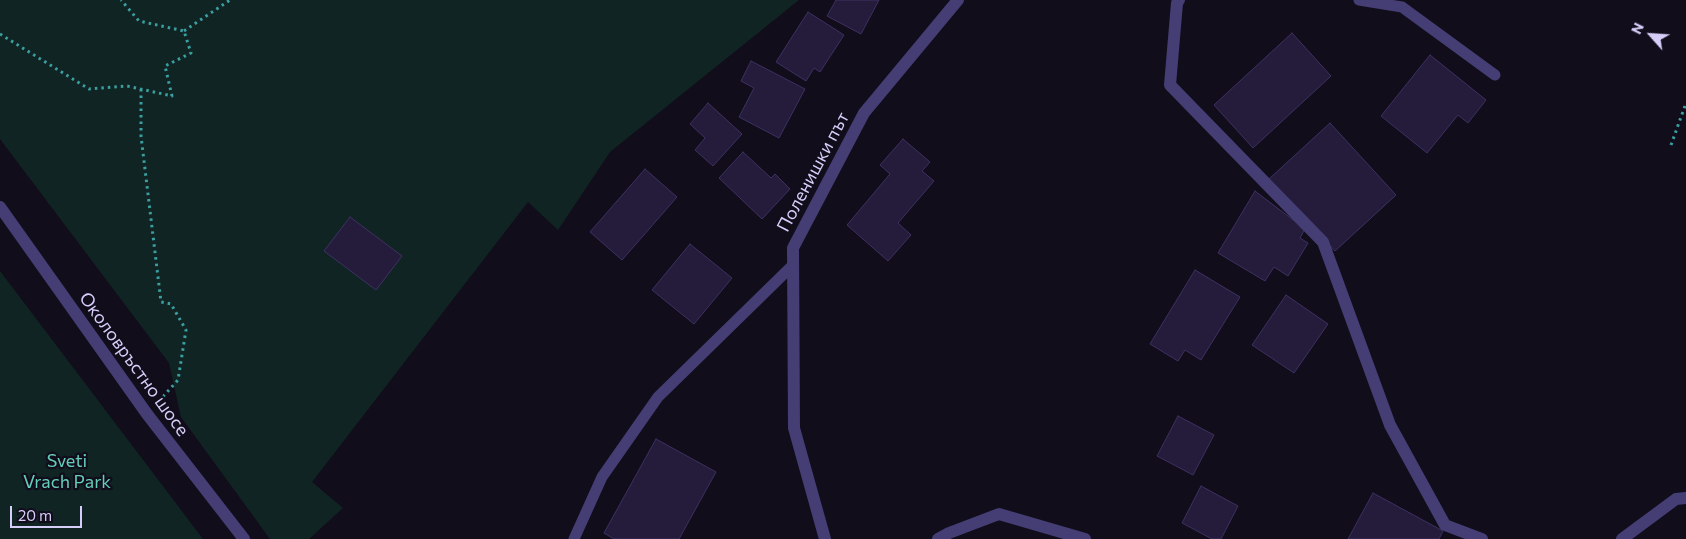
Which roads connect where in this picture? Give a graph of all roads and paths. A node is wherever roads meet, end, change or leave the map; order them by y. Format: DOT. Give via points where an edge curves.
graph roads {
  1 [pos="121,0"];
  2 [pos="230,0"];
  3 [pos="958,0"];
  4 [pos="1359,0"];
  5 [pos="1179,1"];
  6 [pos="184,30"];
  7 [pos="0,34"];
  8 [pos="1495,75"];
  9 [pos="141,89"];
  10 [pos="1686,103"];
  11 [pos="1671,145"];
  12 [pos="0,207"];
  13 [pos="793,265"];
  14 [pos="147,414"];
  15 [pos="1686,498"];
  16 [pos="244,539"];
  17 [pos="574,539"];
  18 [pos="825,539"];
  19 [pos="938,539"];
  20 [pos="1085,539"];
  21 [pos="1482,539"];
  22 [pos="1622,539"];
  1 -- 6 [label="path" via="139,22"];
  2 -- 6 [label="path"];
  3 -- 13 [label="street, Поленишки път" via="864,113 793,248"];
  4 -- 8 [label="lane" via="1402,7"];
  5 -- 21 [label="street" via="1170,85 1323,242 1390,425 1445,525"];
  6 -- 9 [label="path" via="191,53 165,66 172,96"];
  7 -- 9 [label="path" via="89,89 127,86"];
  9 -- 14 [label="path" via="140,136 161,302 171,304 186,330 178,380"];
  10 -- 11 [label="path"];
  12 -- 14 [label="street, Околовръстно шосе"];
  13 -- 17 [label="lane" via="658,397 602,477"];
  13 -- 18 [label="street, Поленишки път" via="794,428"];
  14 -- 16 [label="street, Околовръстно шосе"];
  15 -- 22 [label="street" via="1676,499"];
  19 -- 20 [label="street" via="999,514"];
}
